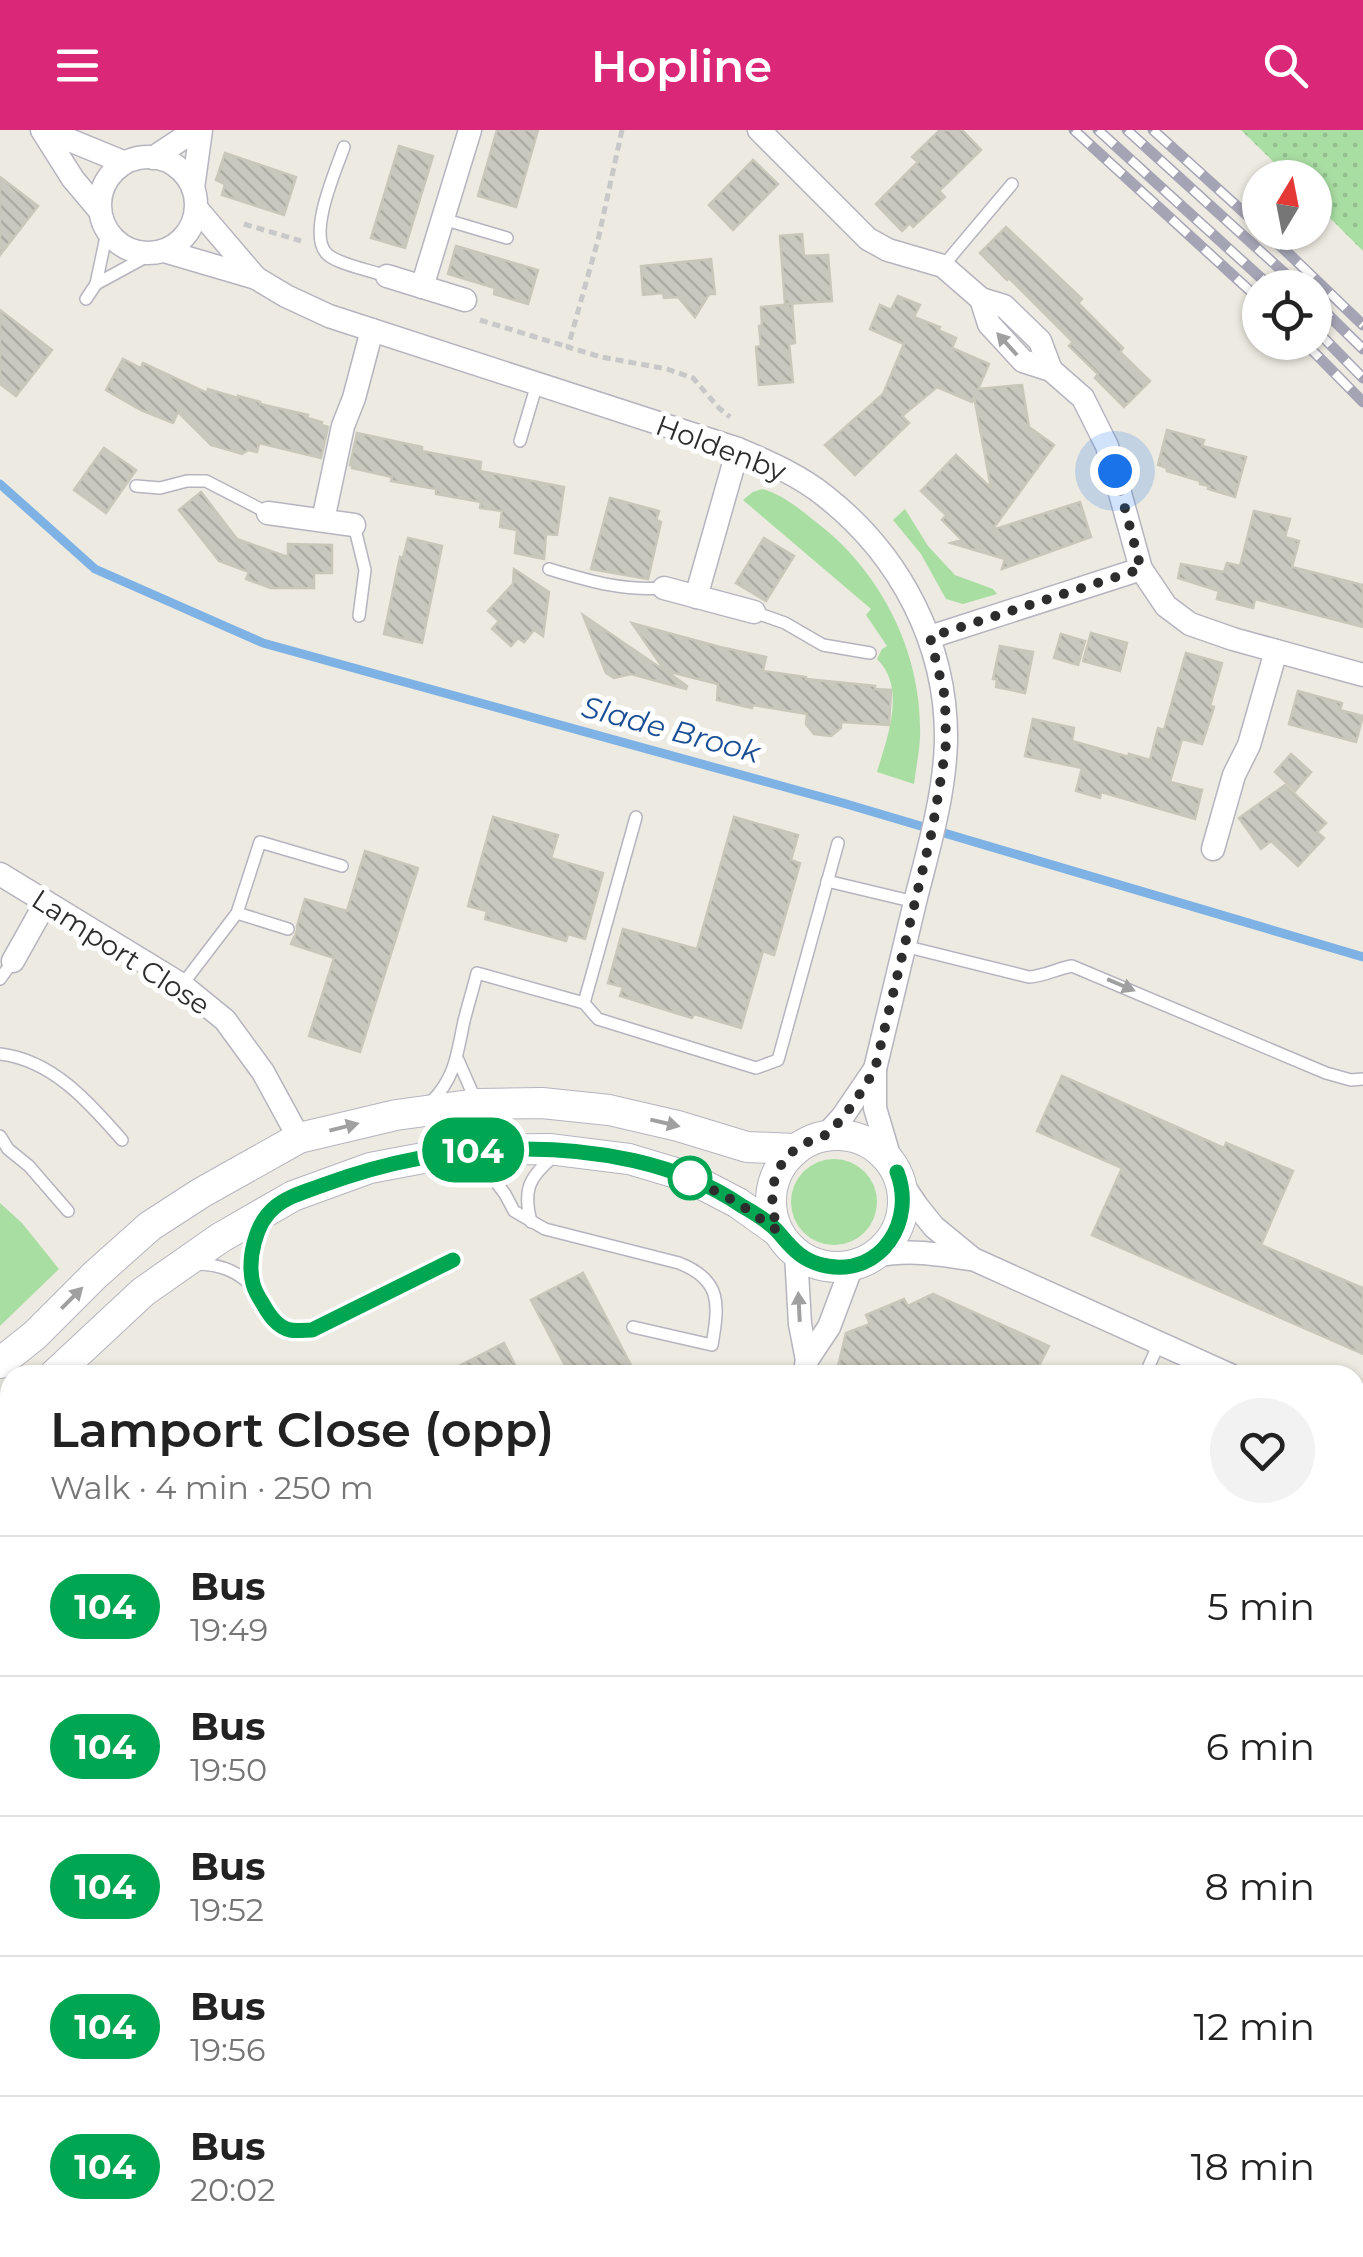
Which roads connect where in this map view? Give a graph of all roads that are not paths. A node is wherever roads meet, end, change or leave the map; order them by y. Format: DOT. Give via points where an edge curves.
graph roads {
  1 [pos="44,130"];
  2 [pos="198,130"];
  3 [pos="470,130"];
  4 [pos="759,130"];
  5 [pos="344,147"];
  6 [pos="153,158"];
  7 [pos="123,162"];
  8 [pos="1012,184"];
  9 [pos="195,198"];
  10 [pos="442,219"];
  11 [pos="104,222"];
  12 [pos="507,238"];
  13 [pos="159,252"];
  14 [pos="943,266"];
  15 [pos="387,276"];
  16 [pos="256,278"];
  17 [pos="96,284"];
  18 [pos="422,287"];
  19 [pos="86,299"];
  20 [pos="461,299"];
  21 [pos="372,330"];
  22 [pos="537,384"];
  23 [pos="520,441"];
  24 [pos="738,449"];
  25 [pos="136,486"];
  26 [pos="268,513"];
  27 [pos="323,520"];
  28 [pos="354,525"];
  29 [pos="549,569"];
  30 [pos="1141,569"];
  31 [pos="664,588"];
  32 [pos="696,597"];
  33 [pos="754,612"];
  34 [pos="359,616"];
  35 [pos="930,637"];
  36 [pos="1276,651"];
  37 [pos="870,654"];
  38 [pos="1363,675"];
  39 [pos="636,817"];
  40 [pos="838,843"];
  41 [pos="1213,848"];
  42 [pos="342,866"];
  43 [pos="0,874"];
  44 [pos="827,882"];
  45 [pos="46,902"];
  46 [pos="915,902"];
  47 [pos="237,913"];
  48 [pos="288,928"];
  49 [pos="904,946"];
  50 [pos="6,970"];
  51 [pos="182,985"];
  52 [pos="584,1003"];
  53 [pos="0,1054"];
  54 [pos="458,1060"];
  55 [pos="875,1069"];
  56 [pos="1363,1079"];
  57 [pos="477,1104"];
  58 [pos="421,1111"];
  59 [pos="0,1136"];
  60 [pos="825,1136"];
  61 [pos="299,1138"];
  62 [pos="122,1140"];
  63 [pos="796,1149"];
  64 [pos="560,1150"];
  65 [pos="452,1152"];
  66 [pos="896,1172"];
  67 [pos="273,1208"];
  68 [pos="68,1211"];
  69 [pos="531,1222"];
  70 [pos="787,1242"];
  71 [pos="973,1259"];
  72 [pos="453,1260"];
  73 [pos="864,1261"];
  74 [pos="173,1270"];
  75 [pos="254,1288"];
  76 [pos="633,1327"];
  77 [pos="1159,1343"];
  78 [pos="0,1363"];
  79 [pos="65,1365"];
  80 [pos="806,1365"];
  81 [pos="807,1365"];
  82 [pos="1150,1365"];
  83 [pos="1208,1365"];
  1 -- 7 [label="street"];
  1 -- 11 [label="street"];
  2 -- 6 [label="street"];
  2 -- 9 [label="street"];
  3 -- 10 [label="street"];
  4 -- 14 [label="street" via="868,239"];
  5 -- 15 [label="lane" via="320,219 323,248 330,257"];
  6 -- 7 [label="street"];
  6 -- 9 [label="street" via="190,179"];
  7 -- 11 [label="street" via="100,193"];
  8 -- 14 [label="lane"];
  9 -- 13 [label="street" via="188,230"];
  9 -- 16 [label="street, Holdenby"];
  10 -- 12 [label="lane"];
  10 -- 18 [label="street"];
  11 -- 13 [label="street" via="124,247"];
  11 -- 17 [label="lane"];
  13 -- 16 [label="street, Holdenby"];
  13 -- 17 [label="lane"];
  14 -- 30 [label="street" via="981,299 990,324 1023,361 1051,370 1083,398 1107,446"];
  15 -- 18 [label="street"];
  16 -- 21 [label="street, Holdenby" via="315,310"];
  17 -- 19 [label="lane"];
  18 -- 20 [label="street"];
  21 -- 22 [label="street, Holdenby"];
  21 -- 27 [label="street" via="342,426"];
  22 -- 23 [label="lane"];
  22 -- 24 [label="street, Holdenby"];
  24 -- 32 [label="street"];
  24 -- 35 [label="street, Holdenby" via="824,494 868,534 902,580"];
  25 -- 26 [label="lane" via="206,481"];
  26 -- 27 [label="street"];
  27 -- 28 [label="street"];
  28 -- 34 [label="lane" via="365,570"];
  29 -- 31 [label="lane" via="609,587"];
  30 -- 35 [label="street"];
  30 -- 36 [label="street" via="1166,606 1190,624"];
  31 -- 32 [label="street"];
  32 -- 33 [label="street"];
  33 -- 37 [label="lane" via="823,645"];
  35 -- 46 [label="street, Holdenby" via="945,697 946,744"];
  36 -- 38 [label="street"];
  36 -- 41 [label="street"];
  39 -- 52 [label="lane"];
  40 -- 44 [label="lane"];
  42 -- 47 [label="lane" via="260,842"];
  43 -- 45 [label="street, Lamport Close"];
  44 -- 46 [label="lane"];
  44 -- 52 [label="lane" via="778,1060 756,1068 598,1019"];
  45 -- 50 [label="street"];
  45 -- 51 [label="street, Lamport Close"];
  46 -- 49 [label="street, Holdenby"];
  47 -- 48 [label="lane"];
  47 -- 51 [label="lane"];
  49 -- 55 [label="street, Holdenby"];
  49 -- 56 [label="lane, one-way" via="1030,977 1072,966 1326,1073"];
  51 -- 61 [label="street, Lamport Close" via="225,1020"];
  52 -- 54 [label="lane" via="478,973"];
  53 -- 62 [label="lane" via="48,1070 90,1102"];
  54 -- 57 [label="lane"];
  54 -- 58 [label="lane"];
  55 -- 60 [label="street, Holdenby"];
  55 -- 66 [label="street, Holdenby" via="875,1108"];
  57 -- 58 [label="street"];
  57 -- 63 [label="street, one-way" via="609,1110 746,1147"];
  61 -- 58 [label="street, one-way"];
  59 -- 68 [label="lane"];
  60 -- 63 [label="street"];
  60 -- 66 [label="street" via="862,1140"];
  78 -- 61 [label="street, one-way" via="150,1226"];
  63 -- 70 [label="street" via="772,1187 771,1210"];
  64 -- 65 [label="street"];
  64 -- 69 [label="lane" via="530,1182"];
  64 -- 70 [label="street" via="629,1159 686,1176 738,1203"];
  65 -- 67 [label="street" via="370,1168"];
  65 -- 69 [label="lane" via="486,1169 514,1211"];
  66 -- 71 [label="street" via="934,1226"];
  66 -- 73 [label="street" via="904,1203 900,1223 890,1241"];
  67 -- 74 [label="street"];
  67 -- 75 [label="lane" via="254,1244"];
  69 -- 76 [label="lane" via="679,1263 709,1282 718,1314 712,1345"];
  70 -- 73 [label="street" via="813,1263"];
  80 -- 70 [label="street, one-way"];
  71 -- 73 [label="street" via="894,1252"];
  71 -- 77 [label="street"];
  72 -- 75 [label="lane" via="312,1330 287,1330 271,1318"];
  73 -- 81 [label="street"];
  74 -- 75 [label="lane" via="210,1264"];
  74 -- 79 [label="street"];
  77 -- 82 [label="lane"];
  77 -- 83 [label="street"];
}
